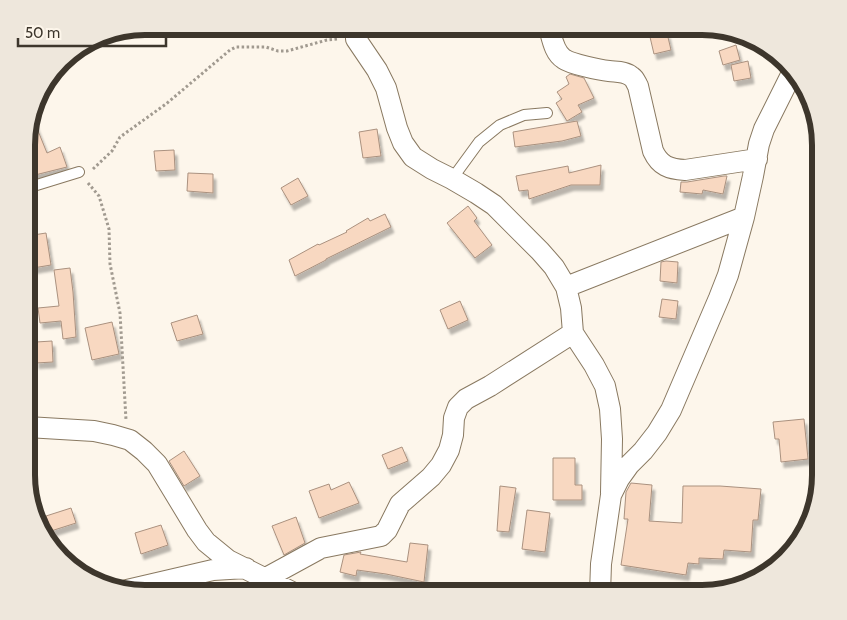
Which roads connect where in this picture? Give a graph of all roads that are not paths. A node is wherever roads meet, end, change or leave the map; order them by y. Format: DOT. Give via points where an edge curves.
graph roads {
  1 [pos="551,35"];
  2 [pos="356,39"];
  3 [pos="789,78"];
  4 [pos="547,113"];
  5 [pos="757,159"];
  6 [pos="79,172"];
  7 [pos="452,179"];
  8 [pos="35,186"];
  9 [pos="744,217"];
  10 [pos="566,287"];
  11 [pos="573,333"];
  12 [pos="35,427"];
  13 [pos="611,495"];
  14 [pos="246,568"];
  15 [pos="266,578"];
  16 [pos="148,585"];
  17 [pos="279,585"];
  18 [pos="600,585"];
  1 -- 5 [label="street" via="557,52 564,59 624,72 634,80 653,151 664,165 685,170"];
  2 -- 7 [label="street" via="386,88 403,143 413,157"];
  3 -- 5 [label="street" via="764,129"];
  4 -- 7 [label="lane" via="524,115 500,125 479,142"];
  5 -- 9 [label="street"];
  6 -- 8 [label="lane"];
  7 -- 10 [label="street" via="494,205 540,250"];
  9 -- 10 [label="street"];
  9 -- 13 [label="street" via="719,298 671,410 657,433 619,479"];
  10 -- 11 [label="street"];
  11 -- 13 [label="street" via="605,386 612,439"];
  11 -- 15 [label="street" via="458,407 449,450 441,465 400,504 381,536 321,548"];
  12 -- 14 [label="street" via="94,431 130,440 157,464 206,542 228,560"];
  13 -- 18 [label="street"];
  14 -- 15 [label="street"];
  14 -- 16 [label="street" via="212,570"];
  15 -- 17 [label="street"];
}
